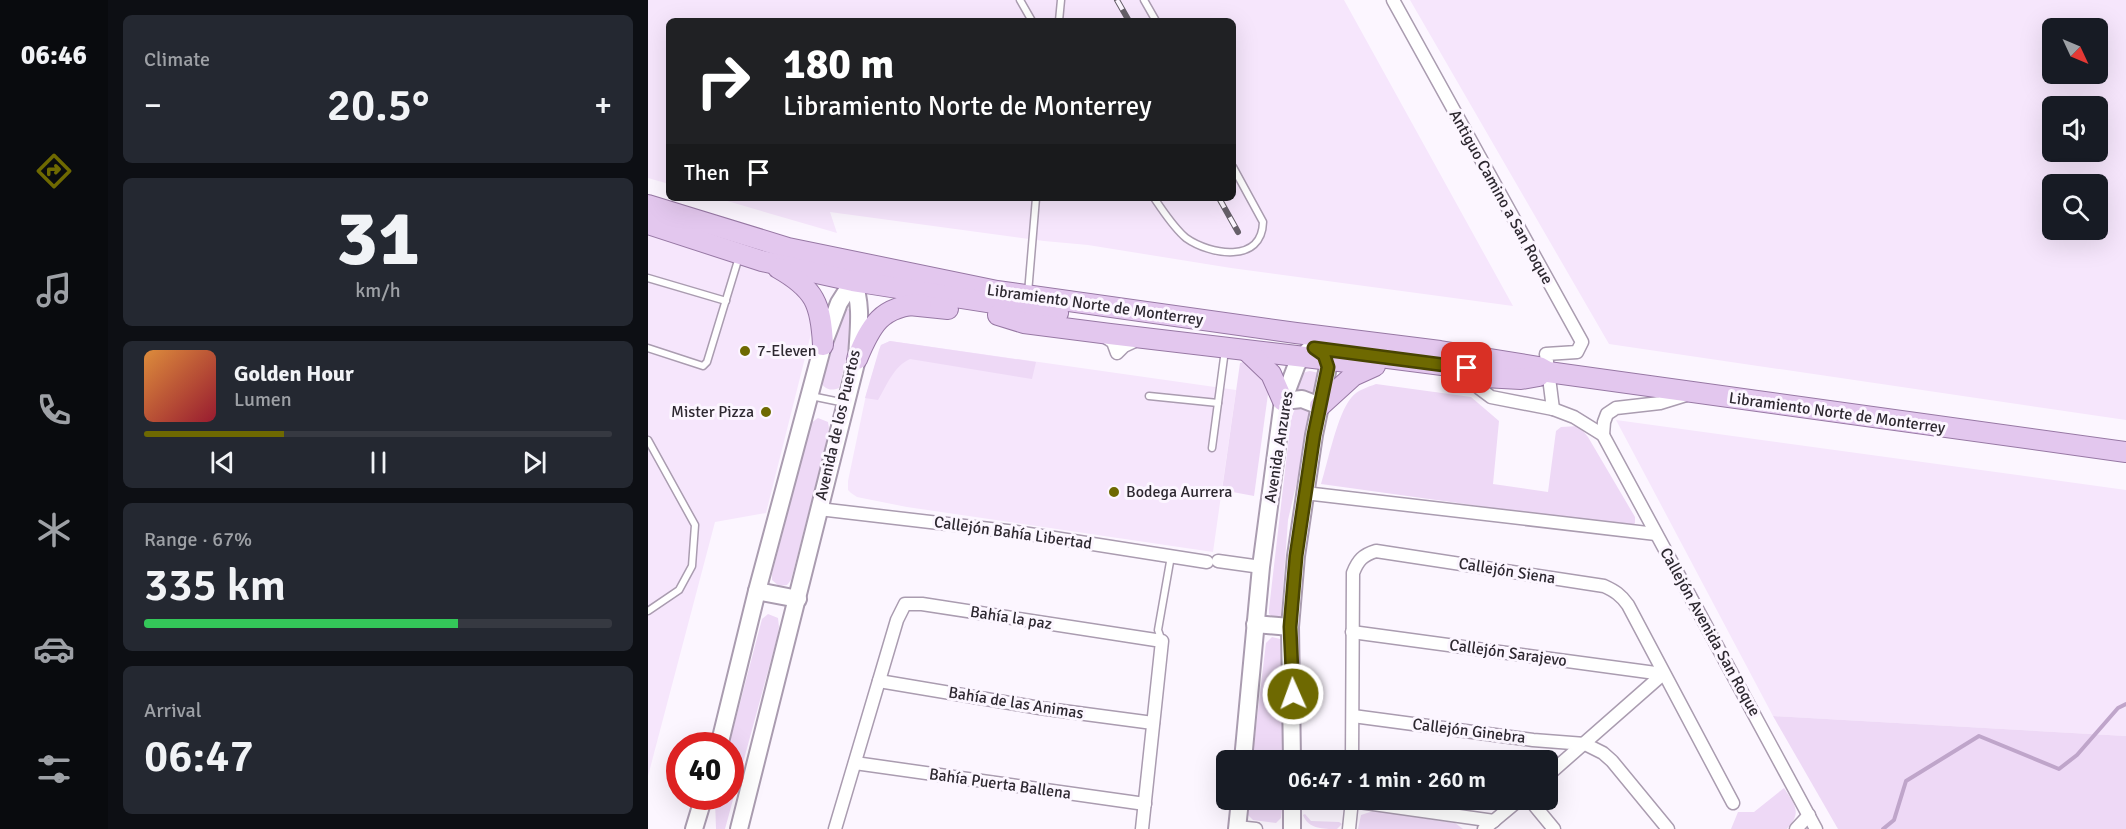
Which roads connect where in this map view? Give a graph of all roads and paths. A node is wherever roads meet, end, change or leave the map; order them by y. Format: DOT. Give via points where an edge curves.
graph roads {
  1 [pos="1020,0"];
  2 [pos="1061,0"];
  3 [pos="1144,0"];
  4 [pos="1393,0"];
  5 [pos="1030,18"];
  6 [pos="1059,18"];
  7 [pos="1154,18"];
  8 [pos="1236,172"];
  9 [pos="1035,201"];
  10 [pos="1156,201"];
  11 [pos="648,205"];
  12 [pos="701,220"];
  13 [pos="648,224"];
  14 [pos="740,254"];
  15 [pos="762,261"];
  16 [pos="648,278"];
  17 [pos="853,281"];
  18 [pos="726,301"];
  19 [pos="1011,301"];
  20 [pos="909,305"];
  21 [pos="1198,320"];
  22 [pos="1058,327"];
  23 [pos="823,345"];
  24 [pos="648,348"];
  25 [pos="1225,349"];
  26 [pos="1440,351"];
  27 [pos="1248,352"];
  28 [pos="1314,355"];
  29 [pos="857,359"];
  30 [pos="1376,366"];
  31 [pos="1544,374"];
  32 [pos="1468,376"];
  33 [pos="1691,393"];
  34 [pos="809,396"];
  35 [pos="1149,396"];
  36 [pos="1283,401"];
  37 [pos="846,404"];
  38 [pos="1218,404"];
  39 [pos="1320,406"];
  40 [pos="1553,409"];
  41 [pos="1603,435"];
  42 [pos="648,440"];
  43 [pos="1212,448"];
  44 [pos="2126,452"];
  45 [pos="1305,493"];
  46 [pos="819,509"];
  47 [pos="1656,534"];
  48 [pos="1171,556"];
  49 [pos="1261,567"];
  50 [pos="757,591"];
  51 [pos="798,599"];
  52 [pos="648,611"];
  53 [pos="1255,624"];
  54 [pos="1290,627"];
  55 [pos="1352,632"];
  56 [pos="1162,641"];
  57 [pos="1663,674"];
  58 [pos="879,681"];
  59 [pos="1353,716"];
  60 [pos="1154,723"];
  61 [pos="722,732"];
  62 [pos="1585,744"];
  63 [pos="1244,750"];
  64 [pos="1292,750"];
  65 [pos="1352,750"];
  66 [pos="855,763"];
  67 [pos="1558,767"];
  68 [pos="1733,803"];
  69 [pos="1145,804"];
  70 [pos="700,810"];
  71 [pos="1239,810"];
  72 [pos="1292,810"];
  73 [pos="1351,810"];
  74 [pos="1407,810"];
  75 [pos="1507,810"];
  76 [pos="1538,810"];
  77 [pos="1809,815"];
  78 [pos="1489,825"];
  79 [pos="1237,828"];
  80 [pos="694,829"];
  81 [pos="739,829"];
  82 [pos="835,829"];
  83 [pos="1142,829"];
  84 [pos="1256,829"];
  85 [pos="1292,829"];
  86 [pos="1349,829"];
  87 [pos="1554,829"];
  88 [pos="1668,829"];
  89 [pos="1796,829"];
  90 [pos="1816,829"];
  1 -- 5 [label="lane"];
  2 -- 6 [label="lane"];
  3 -- 7 [label="lane"];
  4 -- 31 [label="street, Antiguo Camino a San Roque" via="1582,342 1577,352 1546,354"];
  8 -- 10 [label="lane" via="1263,222 1260,238 1238,253 1186,238"];
  9 -- 19 [label="lane"];
  11 -- 12 [label="main road, Libramiento Norte de Monterrey"];
  12 -- 17 [label="main road" via="735,239 831,268"];
  12 -- 19 [label="main road, Libramiento Norte de Monterrey" via="788,248"];
  13 -- 14 [label="main road"];
  14 -- 15 [label="main road"];
  14 -- 18 [label="lane"];
  15 -- 17 [label="main road"];
  15 -- 23 [label="main road" via="789,274 813,296 821,317"];
  16 -- 18 [label="lane"];
  17 -- 19 [label="main road" via="870,276"];
  17 -- 23 [label="street, Avenida de los Puertos" via="834,314"];
  17 -- 29 [label="street, Avenida de los Puertos" via="860,314"];
  18 -- 24 [label="lane" via="703,366"];
  19 -- 20 [label="main road"];
  19 -- 21 [label="main road, Libramiento Norte de Monterrey"];
  19 -- 22 [label="main road"];
  19 -- 28 [label="main road, Libramiento Norte de Monterrey"];
  20 -- 22 [label="main road" via="998,315"];
  20 -- 29 [label="main road" via="880,317 866,335"];
  21 -- 26 [label="main road, Libramiento Norte de Monterrey"];
  21 -- 28 [label="main road" via="1293,337 1305,341"];
  22 -- 25 [label="main road"];
  23 -- 34 [label="street, Avenida de los Puertos"];
  25 -- 27 [label="main road"];
  25 -- 38 [label="lane"];
  26 -- 28 [label="main road" via="1427,355 1322,343"];
  26 -- 31 [label="main road, Libramiento Norte de Monterrey" via="1539,367"];
  27 -- 28 [label="main road"];
  27 -- 36 [label="main road" via="1271,374"];
  28 -- 30 [label="main road"];
  28 -- 31 [label="main road, Libramiento Norte de Monterrey"];
  28 -- 36 [label="street, Avenida Anzures" via="1292,374"];
  28 -- 39 [label="street, Avenida Anzures" via="1328,367"];
  29 -- 37 [label="street, Avenida de los Puertos"];
  30 -- 32 [label="main road"];
  30 -- 39 [label="main road" via="1353,376"];
  31 -- 32 [label="main road" via="1521,379"];
  31 -- 33 [label="main road, Libramiento Norte de Monterrey"];
  31 -- 40 [label="street"];
  32 -- 40 [label="street" via="1491,397"];
  33 -- 41 [label="street" via="1616,408 1607,414"];
  33 -- 44 [label="main road, Libramiento Norte de Monterrey"];
  34 -- 37 [label="lane"];
  34 -- 50 [label="street, Avenida de los Puertos"];
  35 -- 38 [label="lane"];
  36 -- 39 [label="street" via="1302,399"];
  36 -- 49 [label="street, Avenida Anzures"];
  37 -- 46 [label="street, Avenida de los Puertos"];
  38 -- 43 [label="lane"];
  39 -- 45 [label="street, Avenida Anzures"];
  40 -- 41 [label="street"];
  41 -- 47 [label="street, Callejón Avenida San Roque"];
  42 -- 52 [label="lane" via="695,525 688,574 679,590"];
  45 -- 47 [label="street"];
  45 -- 54 [label="street, Avenida Anzures"];
  46 -- 48 [label="street, Callejón Bahía Libertad" via="1016,532"];
  46 -- 51 [label="street, Avenida de los Puertos"];
  47 -- 77 [label="street, Callejón Avenida San Roque"];
  48 -- 49 [label="street, Callejón Bahía Libertad"];
  48 -- 56 [label="lane" via="1158,630"];
  49 -- 53 [label="street, Avenida Anzures"];
  50 -- 51 [label="street"];
  50 -- 61 [label="street, Avenida de los Puertos"];
  51 -- 81 [label="street, Avenida de los Puertos"];
  53 -- 54 [label="street"];
  53 -- 63 [label="street, Avenida Anzures"];
  54 -- 64 [label="street, Avenida Anzures"];
  55 -- 57 [label="street, Callejón Sarajevo"];
  55 -- 57 [label="street, Callejón Siena" via="1353,573 1365,554 1376,551 1614,590 1628,605"];
  55 -- 59 [label="street, Callejón Siena"];
  56 -- 58 [label="street, Bahía la paz" via="909,603 897,620"];
  56 -- 60 [label="street"];
  57 -- 62 [label="street"];
  57 -- 68 [label="street, Callejón Siena"];
  58 -- 60 [label="street, Bahía de las Animas"];
  58 -- 66 [label="street, Bahía la paz"];
  59 -- 62 [label="street, Callejón Ginebra"];
  59 -- 65 [label="street, Callejón Siena"];
  60 -- 69 [label="street"];
  62 -- 67 [label="street"];
  62 -- 88 [label="street" via="1612,761"];
  66 -- 69 [label="street, Bahía Puerta Ballena"];
  66 -- 82 [label="street, Bahía la paz"];
  69 -- 83 [label="street"];
  70 -- 80 [label="street"];
  71 -- 79 [label="street"];
  72 -- 85 [label="street"];
  73 -- 86 [label="street"];
  74 -- 78 [label="street"];
  75 -- 78 [label="street"];
  76 -- 87 [label="street"];
  77 -- 89 [label="street"];
  77 -- 90 [label="street, Callejón Avenida San Roque"];
  79 -- 84 [label="street"];
}
